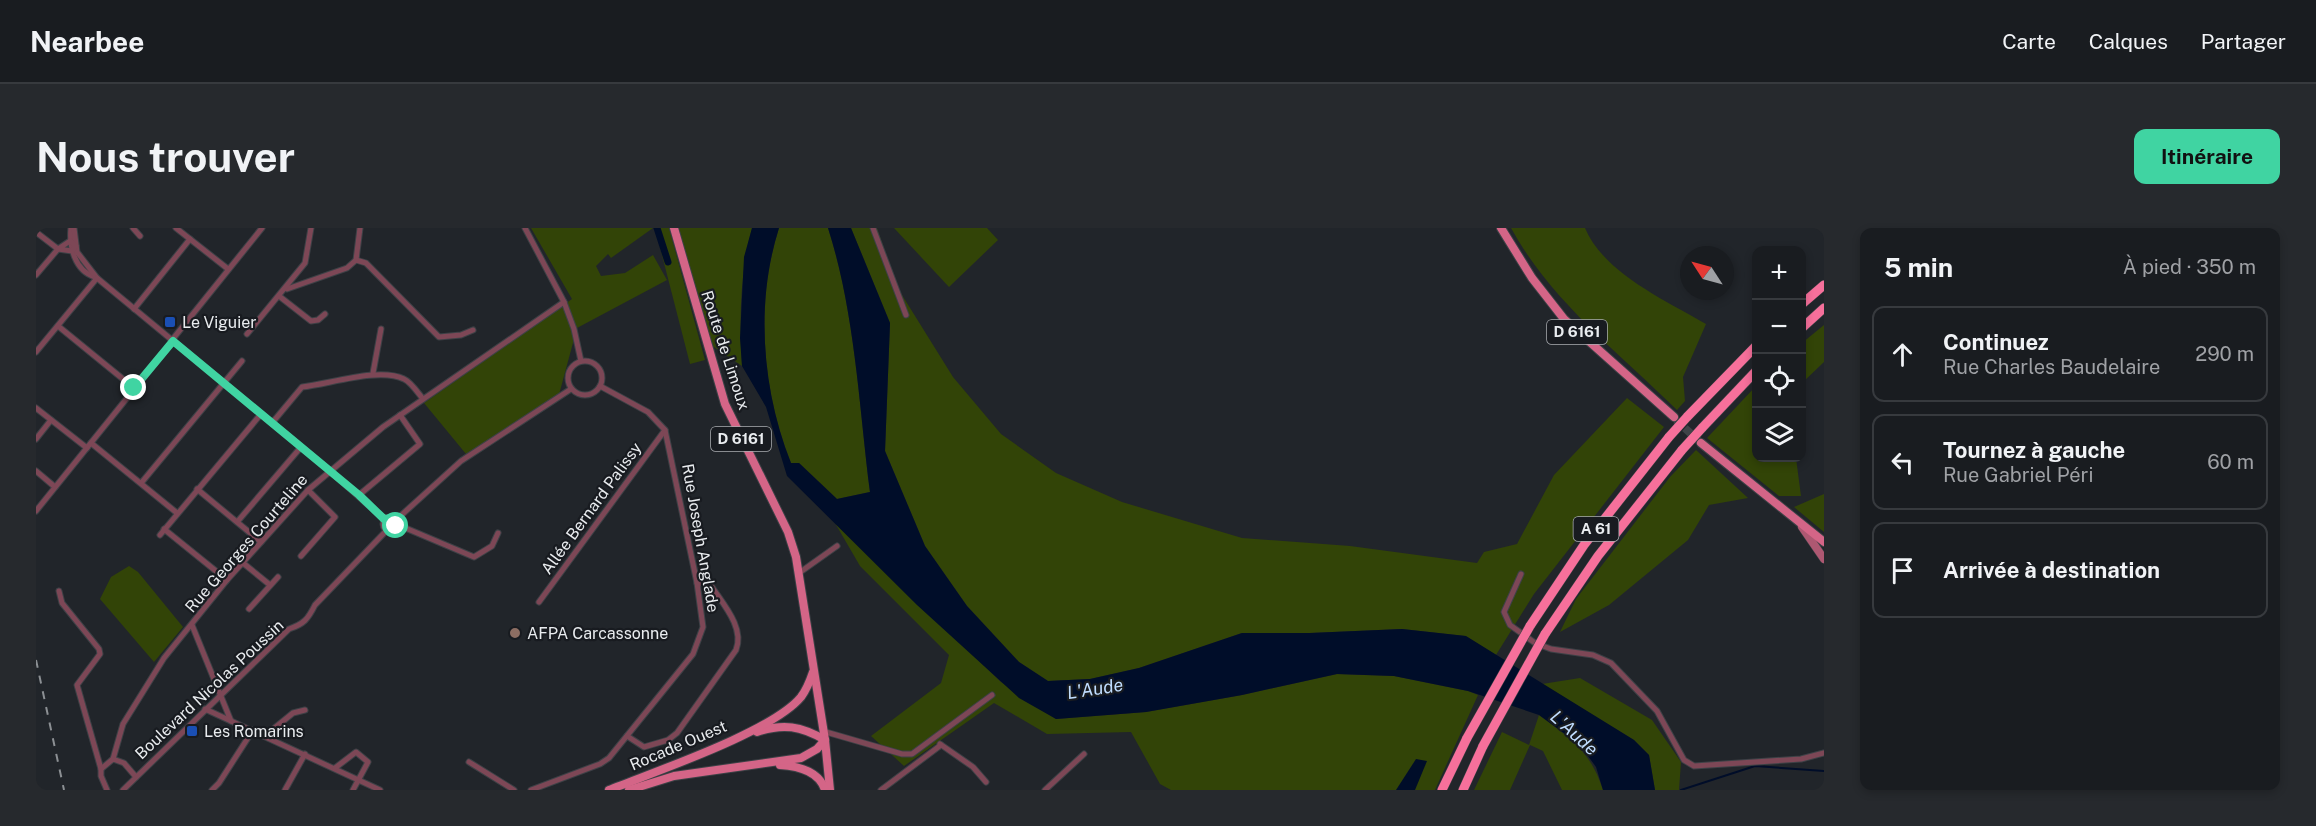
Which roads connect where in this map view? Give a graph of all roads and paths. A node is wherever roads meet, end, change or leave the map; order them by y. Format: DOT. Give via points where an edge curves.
graph roads {
  1 [pos="72,228"];
  2 [pos="133,228"];
  3 [pos="176,228"];
  4 [pos="262,228"];
  5 [pos="311,228"];
  6 [pos="360,228"];
  7 [pos="525,228"];
  8 [pos="674,228"];
  9 [pos="873,228"];
  10 [pos="1501,228"];
  11 [pos="36,232"];
  12 [pos="140,236"];
  13 [pos="190,238"];
  14 [pos="70,241"];
  15 [pos="74,248"];
  16 [pos="58,249"];
  17 [pos="356,260"];
  18 [pos="228,269"];
  19 [pos="36,276"];
  20 [pos="97,278"];
  21 [pos="1824,285"];
  22 [pos="285,289"];
  23 [pos="279,296"];
  24 [pos="1806,301"];
  25 [pos="564,302"];
  26 [pos="1824,308"];
  27 [pos="134,309"];
  28 [pos="324,314"];
  29 [pos="906,315"];
  30 [pos="1806,324"];
  31 [pos="57,326"];
  32 [pos="381,329"];
  33 [pos="473,330"];
  34 [pos="247,334"];
  35 [pos="172,340"];
  36 [pos="1752,350"];
  37 [pos="36,352"];
  38 [pos="242,361"];
  39 [pos="581,361"];
  40 [pos="373,373"];
  41 [pos="1752,375"];
  42 [pos="225,383"];
  43 [pos="600,386"];
  44 [pos="134,388"];
  45 [pos="571,388"];
  46 [pos="423,399"];
  47 [pos="36,408"];
  48 [pos="261,414"];
  49 [pos="400,415"];
  50 [pos="1674,417"];
  51 [pos="51,420"];
  52 [pos="272,423"];
  53 [pos="665,430"];
  54 [pos="36,439"];
  55 [pos="1701,442"];
  56 [pos="92,443"];
  57 [pos="301,447"];
  58 [pos="87,448"];
  59 [pos="36,471"];
  60 [pos="330,471"];
  61 [pos="142,482"];
  62 [pos="55,487"];
  63 [pos="197,489"];
  64 [pos="308,490"];
  65 [pos="359,495"];
  66 [pos="36,511"];
  67 [pos="177,513"];
  68 [pos="384,519"];
  69 [pos="238,521"];
  70 [pos="396,522"];
  71 [pos="1800,524"];
  72 [pos="387,530"];
  73 [pos="498,533"];
  74 [pos="261,542"];
  75 [pos="1824,542"];
  76 [pos="837,546"];
  77 [pos="301,556"];
  78 [pos="1824,559"];
  79 [pos="243,563"];
  80 [pos="799,573"];
  81 [pos="1521,574"];
  82 [pos="278,576"];
  83 [pos="227,580"];
  84 [pos="697,584"];
  85 [pos="270,585"];
  86 [pos="59,591"];
  87 [pos="539,602"];
  88 [pos="249,609"];
  89 [pos="192,626"];
  90 [pos="811,647"];
  91 [pos="813,670"];
  92 [pos="220,695"];
  93 [pos="992,695"];
  94 [pos="205,709"];
  95 [pos="305,710"];
  96 [pos="231,720"];
  97 [pos="253,730"];
  98 [pos="266,735"];
  99 [pos="627,736"];
  100 [pos="828,736"];
  101 [pos="934,740"];
  102 [pos="721,744"];
  103 [pos="941,745"];
  104 [pos="1824,753"];
  105 [pos="305,754"];
  106 [pos="1084,754"];
  107 [pos="112,759"];
  108 [pos="469,762"];
  109 [pos="765,765"];
  110 [pos="335,768"];
  111 [pos="101,769"];
  112 [pos="136,777"];
  113 [pos="359,779"];
  114 [pos="986,782"];
  115 [pos="107,790"];
  116 [pos="123,790"];
  117 [pos="212,790"];
  118 [pos="285,790"];
  119 [pos="353,790"];
  120 [pos="380,790"];
  121 [pos="514,790"];
  122 [pos="531,790"];
  123 [pos="609,790"];
  124 [pos="628,790"];
  125 [pos="825,790"];
  126 [pos="830,790"];
  127 [pos="881,790"];
  128 [pos="1045,790"];
  129 [pos="1442,790"];
  130 [pos="1463,790"];
  1 -- 14 [label="street"];
  1 -- 15 [label="street"];
  2 -- 12 [label="street"];
  3 -- 13 [label="street"];
  4 -- 18 [label="street"];
  5 -- 22 [label="street" via="305,263"];
  6 -- 17 [label="street"];
  7 -- 25 [label="street"];
  8 -- 80 [label="main road, Route de Limoux / D 6161" via="725,404 788,532"];
  9 -- 29 [label="street"];
  10 -- 50 [label="main road, D 6161" via="1564,319"];
  11 -- 16 [label="street"];
  13 -- 18 [label="street"];
  13 -- 27 [label="street"];
  14 -- 15 [label="street"];
  14 -- 16 [label="street"];
  15 -- 16 [label="street"];
  15 -- 20 [label="street" via="77,263"];
  16 -- 19 [label="street"];
  17 -- 22 [label="street" via="347,268"];
  17 -- 33 [label="street" via="366,263 439,337"];
  18 -- 35 [label="street"];
  20 -- 27 [label="street"];
  20 -- 31 [label="street"];
  21 -- 24 [label="highway"];
  22 -- 23 [label="street"];
  23 -- 28 [label="street" via="310,321"];
  23 -- 34 [label="street"];
  25 -- 39 [label="street"];
  25 -- 46 [label="street, Rue Georges Courteline"];
  26 -- 30 [label="highway"];
  27 -- 35 [label="street"];
  31 -- 37 [label="street"];
  31 -- 44 [label="street"];
  32 -- 40 [label="street"];
  35 -- 42 [label="street"];
  35 -- 44 [label="street"];
  36 -- 129 [label="highway, A 61, bridge" via="1670,436 1584,545 1530,626"];
  38 -- 42 [label="street"];
  39 -- 43 [label="street" via="597,366 602,378"];
  39 -- 45 [label="street" via="569,372"];
  40 -- 46 [label="street" via="404,379"];
  40 -- 52 [label="street" via="302,387"];
  41 -- 130 [label="highway, A 61, bridge" via="1682,450 1598,556 1545,634"];
  42 -- 48 [label="street"];
  42 -- 61 [label="street"];
  43 -- 45 [label="street" via="586,395"];
  43 -- 53 [label="street" via="648,412"];
  44 -- 56 [label="street"];
  45 -- 70 [label="street" via="461,461"];
  46 -- 49 [label="street, Rue Georges Courteline"];
  47 -- 51 [label="street"];
  48 -- 52 [label="street"];
  48 -- 63 [label="street"];
  49 -- 60 [label="street, Rue Georges Courteline"];
  49 -- 65 [label="street" via="420,444"];
  51 -- 54 [label="street"];
  51 -- 58 [label="street"];
  52 -- 57 [label="street"];
  53 -- 84 [label="street, Rue Joseph Anglade"];
  53 -- 87 [label="street, Allée Bernard Palissy"];
  55 -- 71 [label="main road"];
  56 -- 58 [label="street"];
  56 -- 61 [label="street"];
  57 -- 60 [label="street"];
  57 -- 69 [label="street"];
  58 -- 62 [label="street"];
  59 -- 62 [label="street"];
  60 -- 64 [label="street, Rue Georges Courteline"];
  60 -- 65 [label="street"];
  61 -- 67 [label="street"];
  62 -- 66 [label="street"];
  63 -- 67 [label="street"];
  63 -- 69 [label="street"];
  64 -- 74 [label="street, Rue Georges Courteline"];
  64 -- 77 [label="street" via="335,517"];
  65 -- 68 [label="street"];
  67 -- 83 [label="street" via="162,532"];
  68 -- 70 [label="street" via="390,517"];
  68 -- 72 [label="street"];
  69 -- 74 [label="street"];
  70 -- 72 [label="street" via="393,530"];
  70 -- 73 [label="street" via="474,557 492,546"];
  71 -- 75 [label="main road"];
  71 -- 78 [label="main road"];
  72 -- 92 [label="street, Boulevard Nicolas Poussin" via="315,605 302,625 289,629"];
  74 -- 79 [label="street, Rue Georges Courteline"];
  76 -- 80 [label="street"];
  79 -- 83 [label="street, Rue Georges Courteline"];
  79 -- 85 [label="street"];
  80 -- 90 [label="main road, Route de Limoux / D 6161"];
  81 -- 104 [label="street" via="1504,612 1510,626 1551,649 1593,655 1611,663 1657,711 1684,760 1694,766 1801,759"];
  82 -- 85 [label="street"];
  83 -- 89 [label="street, Rue Georges Courteline"];
  84 -- 99 [label="street, Rue Joseph Anglade" via="703,627 699,641 693,654"];
  84 -- 99 [label="street" via="710,584 736,627 740,641 736,650 677,733 644,747"];
  85 -- 88 [label="street"];
  86 -- 111 [label="street" via="62,603 99,649 95,664 77,685"];
  89 -- 92 [label="street"];
  89 -- 107 [label="street, Rue Georges Courteline" via="142,691 123,724"];
  90 -- 91 [label="main road, D 6161"];
  90 -- 100 [label="main road, D 6161" via="818,667"];
  91 -- 100 [label="main road, D 6161"];
  91 -- 102 [label="main road, Rocade Ouest / D 6161" via="800,698 780,715"];
  92 -- 94 [label="street, Boulevard Nicolas Poussin"];
  92 -- 96 [label="street"];
  93 -- 101 [label="street"];
  94 -- 96 [label="street"];
  94 -- 112 [label="street, Boulevard Nicolas Poussin"];
  95 -- 98 [label="street" via="293,713"];
  96 -- 97 [label="street"];
  97 -- 98 [label="street"];
  97 -- 117 [label="street"];
  98 -- 105 [label="street"];
  99 -- 122 [label="street, Rue Joseph Anglade" via="600,764"];
  100 -- 101 [label="street" via="902,754 912,754"];
  100 -- 102 [label="main road" via="787,725"];
  100 -- 109 [label="main road, Rocade Ouest" via="810,754"];
  100 -- 126 [label="main road"];
  101 -- 103 [label="street"];
  102 -- 123 [label="main road, Rocade Ouest"];
  103 -- 114 [label="street" via="973,767"];
  103 -- 127 [label="street"];
  105 -- 110 [label="street"];
  105 -- 118 [label="street"];
  106 -- 128 [label="street"];
  107 -- 111 [label="street"];
  107 -- 112 [label="street" via="124,763"];
  108 -- 121 [label="street"];
  109 -- 124 [label="main road, Rocade Ouest" via="674,776"];
  109 -- 125 [label="main road, Rocade Ouest" via="804,769"];
  110 -- 113 [label="street"];
  110 -- 113 [label="street" via="356,752 368,762"];
  111 -- 115 [label="street"];
  112 -- 116 [label="street, Boulevard Nicolas Poussin"];
  113 -- 119 [label="street"];
  113 -- 120 [label="street"];
}
